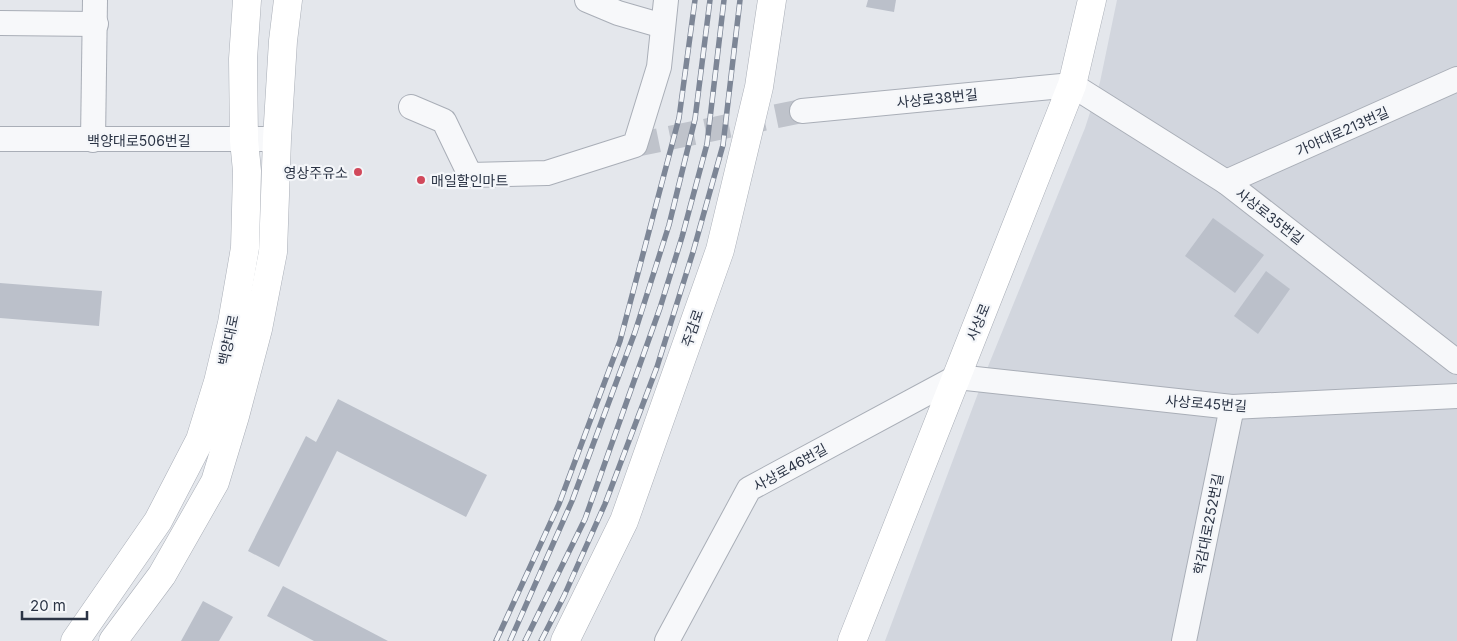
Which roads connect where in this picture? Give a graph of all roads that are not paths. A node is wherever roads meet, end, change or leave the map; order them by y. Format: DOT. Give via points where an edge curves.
graph roads {
  1 [pos="95,0"];
  2 [pos="247,0"];
  3 [pos="288,0"];
  4 [pos="587,0"];
  5 [pos="666,0"];
  6 [pos="772,0"];
  7 [pos="1092,0"];
  8 [pos="0,23"];
  9 [pos="96,24"];
  10 [pos="663,26"];
  11 [pos="1457,79"];
  12 [pos="1072,85"];
  13 [pos="411,107"];
  14 [pos="802,111"];
  15 [pos="0,139"];
  16 [pos="93,140"];
  17 [pos="244,140"];
  18 [pos="277,140"];
  19 [pos="1226,182"];
  20 [pos="1457,362"];
  21 [pos="957,377"];
  22 [pos="1457,396"];
  23 [pos="1232,407"];
  24 [pos="74,641"];
  25 [pos="113,641"];
  26 [pos="565,641"];
  27 [pos="667,641"];
  28 [pos="852,641"];
  29 [pos="1184,641"];
  1 -- 9 [label="street"];
  2 -- 17 [label="main road, 백양대로" via="243,59"];
  3 -- 18 [label="main road, 백양대로"];
  4 -- 10 [label="street"];
  5 -- 10 [label="street"];
  6 -- 26 [label="main road, 주감로" via="759,87 720,250 624,521"];
  7 -- 12 [label="main road, 사상로"];
  8 -- 9 [label="street"];
  9 -- 16 [label="street"];
  10 -- 13 [label="street" via="659,67 635,145 546,173 470,175 444,121"];
  11 -- 19 [label="street, 가야대로213번길"];
  12 -- 14 [label="street, 사상로38번길"];
  12 -- 19 [label="street, 사상로35번길"];
  12 -- 21 [label="main road, 사상로"];
  15 -- 16 [label="street, 백양대로506번길"];
  16 -- 17 [label="street, 백양대로506번길"];
  17 -- 18 [label="street, 백양대로506번길"];
  17 -- 24 [label="main road, 백양대로" via="247,171 245,248 218,382 200,440 158,521"];
  18 -- 25 [label="main road, 백양대로" via="273,252 258,329 215,482 162,575"];
  19 -- 20 [label="street, 사상로35번길"];
  21 -- 23 [label="street, 사상로45번길"];
  21 -- 27 [label="street, 사상로46번길" via="749,489"];
  21 -- 28 [label="main road, 사상로"];
  22 -- 23 [label="street, 사상로45번길"];
  23 -- 29 [label="street, 학감대로252번길"];
}
